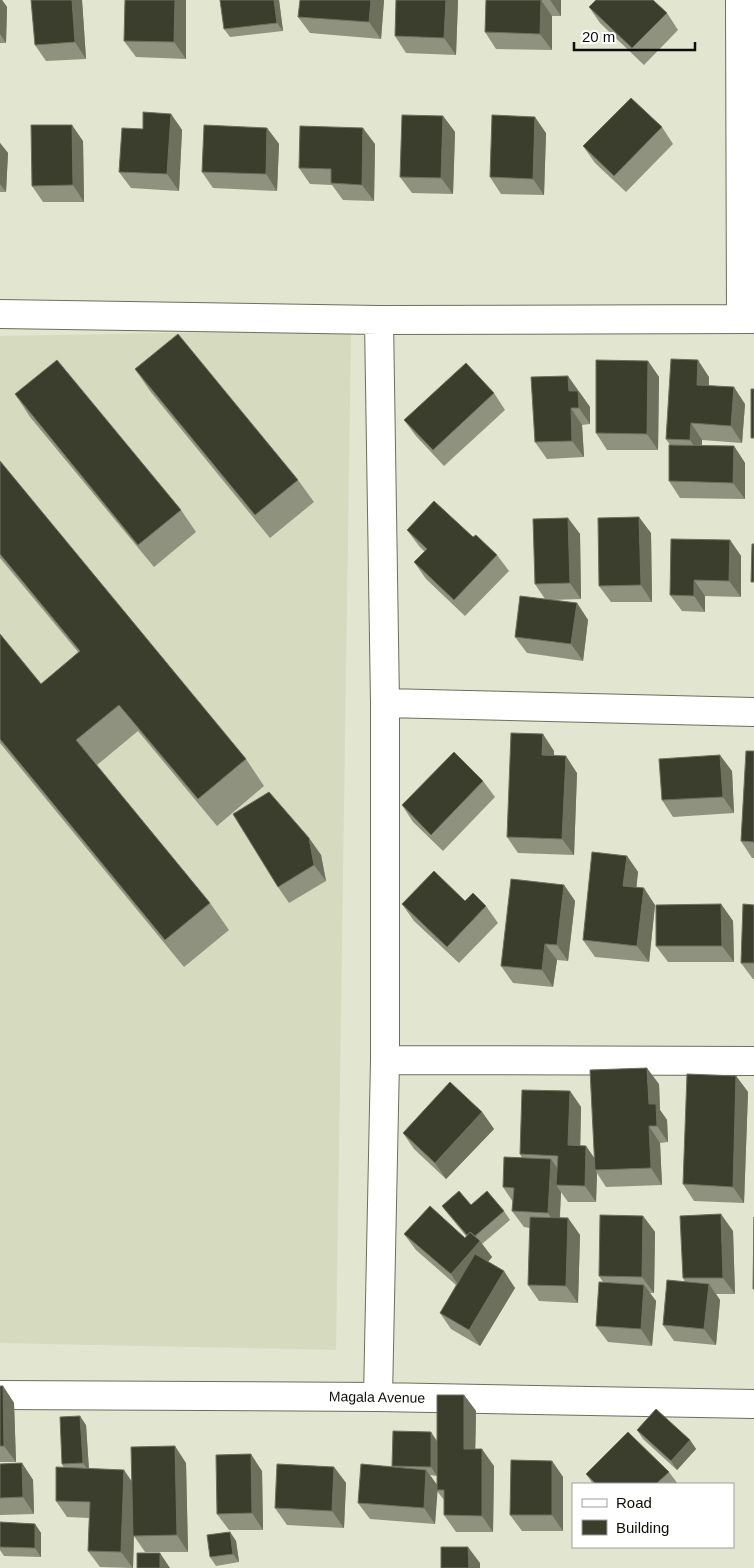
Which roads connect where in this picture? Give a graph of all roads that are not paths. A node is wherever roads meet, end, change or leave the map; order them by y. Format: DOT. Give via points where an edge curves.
graph roads {
  1 [pos="740,0"];
  2 [pos="0,314"];
  3 [pos="748,319"];
  4 [pos="379,320"];
  5 [pos="385,703"];
  6 [pos="754,712"];
  7 [pos="385,1060"];
  8 [pos="754,1061"];
  9 [pos="0,1394"];
  10 [pos="378,1397"];
  11 [pos="754,1404"];
  1 -- 3 [label="street"];
  2 -- 4 [label="street"];
  3 -- 4 [label="street"];
  4 -- 5 [label="street"];
  5 -- 6 [label="street"];
  5 -- 7 [label="street"];
  7 -- 8 [label="street"];
  7 -- 10 [label="street"];
  9 -- 10 [label="street, Magala Avenue"];
  10 -- 11 [label="street, Magala Avenue"];
}
